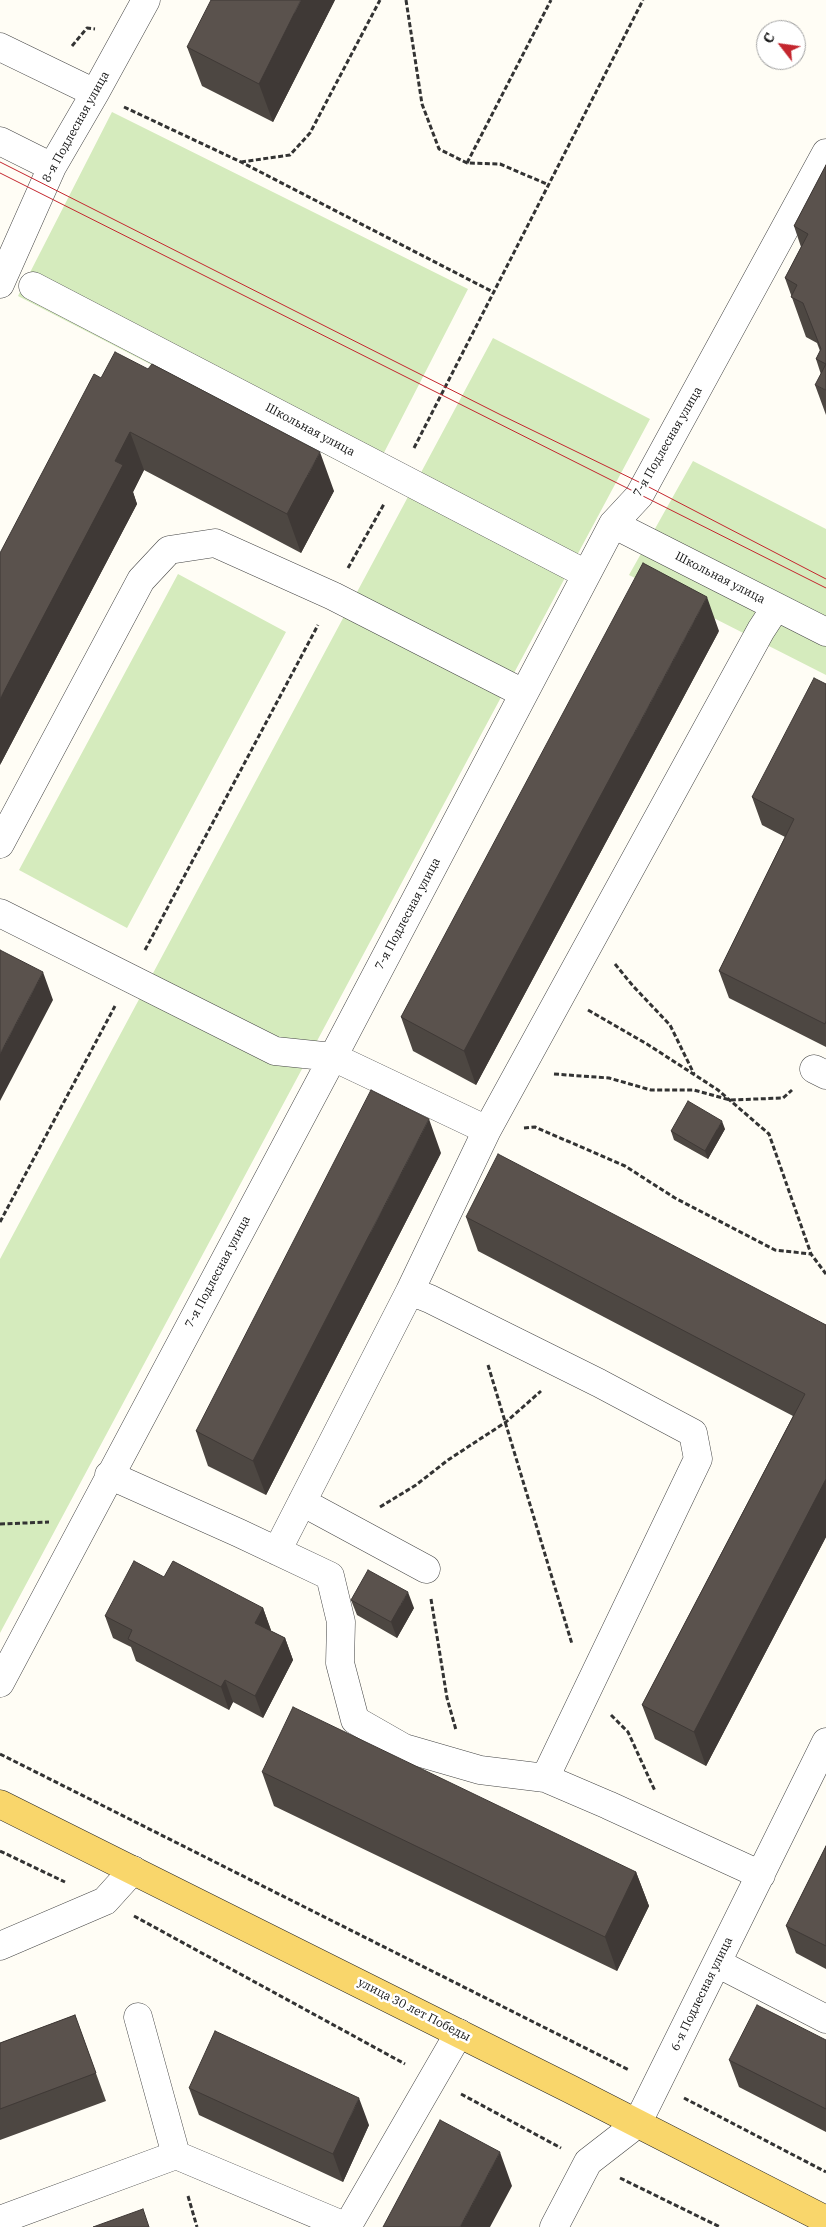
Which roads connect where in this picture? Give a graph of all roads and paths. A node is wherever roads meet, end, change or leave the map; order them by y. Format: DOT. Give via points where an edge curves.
graph roads {
  1 [pos="146,0"];
  2 [pos="380,0"];
  3 [pos="406,0"];
  4 [pos="551,0"];
  5 [pos="0,47"];
  6 [pos="95,93"];
  7 [pos="0,140"];
  8 [pos="826,153"];
  9 [pos="241,162"];
  10 [pos="467,163"];
  11 [pos="52,167"];
  12 [pos="549,185"];
  13 [pos="0,284"];
  14 [pos="33,286"];
  15 [pos="494,293"];
  16 [pos="613,524"];
  17 [pos="586,574"];
  18 [pos="776,607"];
  19 [pos="826,632"];
  20 [pos="523,693"];
  21 [pos="0,844"];
  22 [pos="0,913"];
  23 [pos="593,938"];
  24 [pos="561,995"];
  25 [pos="333,1057"];
  26 [pos="820,1072"];
  27 [pos="694,1074"];
  28 [pos="512,1086"];
  29 [pos="730,1100"];
  30 [pos="487,1130"];
  31 [pos="811,1254"];
  32 [pos="826,1274"];
  33 [pos="410,1291"];
  34 [pos="475,1321"];
  35 [pos="567,1367"];
  36 [pos="506,1422"];
  37 [pos="109,1475"];
  38 [pos="302,1502"];
  39 [pos="87,1521"];
  40 [pos="0,1524"];
  41 [pos="348,1526"];
  42 [pos="277,1551"];
  43 [pos="426,1568"];
  44 [pos="573,1645"];
  45 [pos="0,1683"];
  46 [pos="587,1691"];
  47 [pos="826,1742"];
  48 [pos="0,1754"];
  49 [pos="467,1766"];
  50 [pos="545,1778"];
  51 [pos="0,1804"];
  52 [pos="676,1836"];
  53 [pos="0,1851"];
  54 [pos="133,1870"];
  55 [pos="760,1875"];
  56 [pos="105,1900"];
  57 [pos="0,1946"];
  58 [pos="717,1963"];
  59 [pos="138,2017"];
  60 [pos="826,2019"];
  61 [pos="460,2033"];
  62 [pos="432,2079"];
  63 [pos="658,2084"];
  64 [pos="637,2124"];
  65 [pos="176,2155"];
  66 [pos="588,2162"];
  67 [pos="826,2172"];
  68 [pos="0,2220"];
  69 [pos="826,2220"];
  70 [pos="347,2227"];
  71 [pos="554,2227"];
  72 [pos="720,2227"];
  1 -- 6 [label="street, 8-я Подлесная улица"];
  2 -- 9 [label="path" via="310,133 290,155"];
  3 -- 10 [label="path" via="422,104 439,150"];
  4 -- 10 [label="path"];
  5 -- 6 [label="street"];
  6 -- 9 [label="path"];
  6 -- 11 [label="street, 8-я Подлесная улица"];
  7 -- 11 [label="street"];
  8 -- 16 [label="street, 7-я Подлесная улица" via="639,496"];
  9 -- 15 [label="path"];
  10 -- 12 [label="path" via="500,164"];
  11 -- 13 [label="street, 8-я Подлесная улица"];
  14 -- 17 [label="street, Школьная улица"];
  16 -- 17 [label="street, 7-я Подлесная улица"];
  16 -- 18 [label="street, Школьная улица"];
  17 -- 20 [label="street, 7-я Подлесная улица"];
  18 -- 19 [label="street, Школьная улица"];
  18 -- 23 [label="street"];
  20 -- 21 [label="street" via="333,596 215,543 169,550 141,580"];
  20 -- 25 [label="street, 7-я Подлесная улица"];
  22 -- 25 [label="street" via="275,1051"];
  23 -- 24 [label="street"];
  23 -- 27 [label="path" via="670,1025"];
  24 -- 27 [label="path"];
  24 -- 28 [label="street"];
  25 -- 30 [label="street"];
  25 -- 37 [label="street, 7-я Подлесная улица"];
  26 -- 29 [label="path" via="783,1098"];
  27 -- 29 [label="path"];
  28 -- 29 [label="path" via="546,1074 609,1078 651,1090 694,1090"];
  28 -- 30 [label="street"];
  29 -- 31 [label="path" via="769,1134"];
  30 -- 31 [label="path" via="535,1127 625,1166 675,1198 775,1250"];
  30 -- 33 [label="street"];
  31 -- 32 [label="path"];
  33 -- 34 [label="street"];
  33 -- 38 [label="street"];
  34 -- 35 [label="street"];
  34 -- 36 [label="path"];
  35 -- 36 [label="path"];
  35 -- 46 [label="street" via="693,1433 698,1459"];
  36 -- 41 [label="path" via="416,1485"];
  36 -- 44 [label="path"];
  37 -- 39 [label="street, 7-я Подлесная улица"];
  37 -- 42 [label="street"];
  38 -- 41 [label="street"];
  38 -- 42 [label="street"];
  39 -- 40 [label="path"];
  39 -- 45 [label="street, 7-я Подлесная улица"];
  41 -- 43 [label="street"];
  42 -- 49 [label="street" via="330,1576 340,1622 340,1663 355,1720 404,1748"];
  43 -- 49 [label="path" via="447,1698"];
  46 -- 50 [label="street"];
  46 -- 52 [label="path" via="628,1732"];
  47 -- 55 [label="street, 6-я Подлесная улица"];
  48 -- 63 [label="path"];
  49 -- 50 [label="street"];
  50 -- 52 [label="street"];
  51 -- 54 [label="main road, улица 30 лет Победы"];
  52 -- 55 [label="street"];
  53 -- 56 [label="path"];
  54 -- 56 [label="street"];
  54 -- 61 [label="main road, улица 30 лет Победы"];
  55 -- 58 [label="street, 6-я Подлесная улица"];
  56 -- 57 [label="street"];
  56 -- 62 [label="path"];
  58 -- 60 [label="street"];
  58 -- 63 [label="street, 6-я Подлесная улица"];
  59 -- 65 [label="street"];
  61 -- 62 [label="street"];
  61 -- 64 [label="main road, улица 30 лет Победы"];
  62 -- 66 [label="path"];
  62 -- 70 [label="street"];
  63 -- 64 [label="street, 6-я Подлесная улица"];
  63 -- 67 [label="path"];
  64 -- 66 [label="street, 6-я Подлесная улица"];
  64 -- 69 [label="main road, улица 30 лет Победы"];
  65 -- 68 [label="street"];
  65 -- 70 [label="street"];
  66 -- 71 [label="street, 6-я Подлесная улица"];
  66 -- 72 [label="path"];
}
